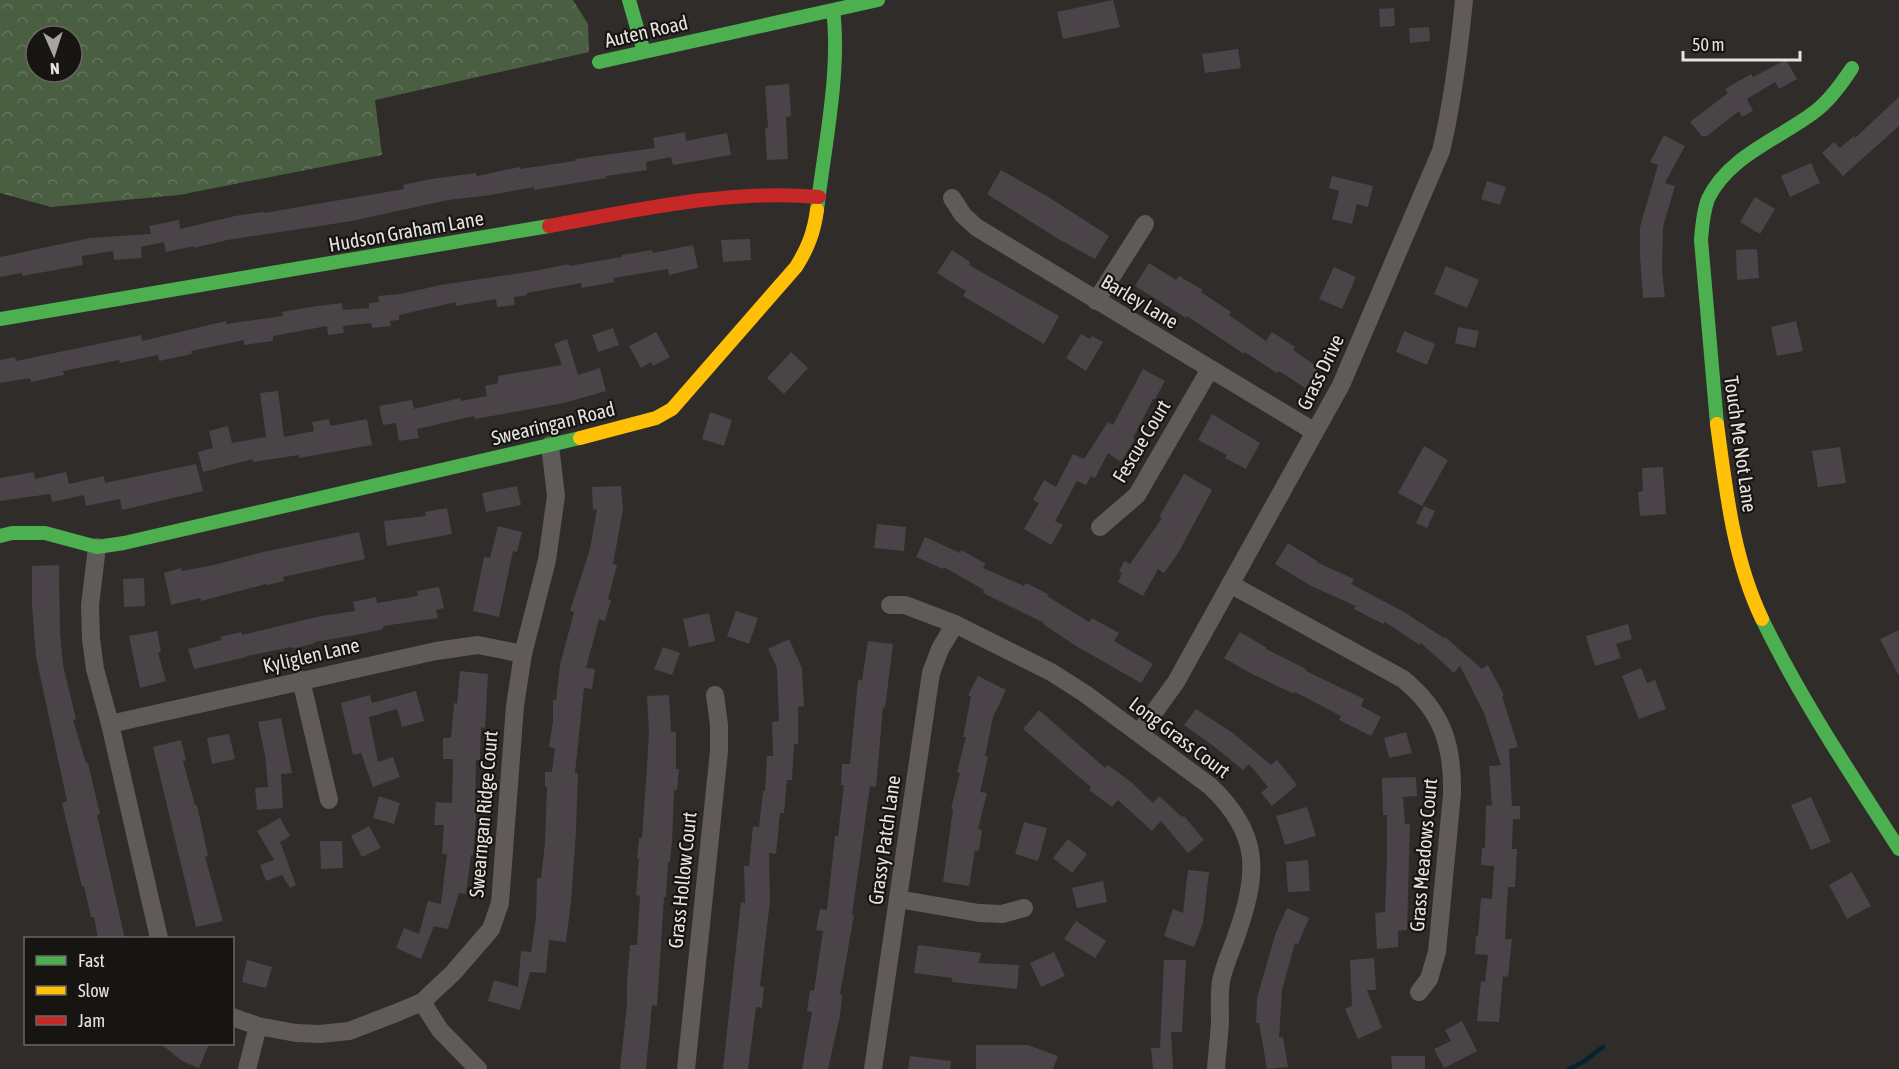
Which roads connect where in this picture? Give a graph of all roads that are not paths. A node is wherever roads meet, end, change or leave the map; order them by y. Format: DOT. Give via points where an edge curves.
graph roads {
  1 [pos="629,0"];
  2 [pos="878,0"];
  3 [pos="1464,0"];
  4 [pos="833,10"];
  5 [pos="644,52"];
  6 [pos="599,62"];
  7 [pos="1852,68"];
  8 [pos="819,197"];
  9 [pos="952,198"];
  10 [pos="1145,224"];
  11 [pos="1096,301"];
  12 [pos="0,319"];
  13 [pos="1209,369"];
  14 [pos="1315,432"];
  15 [pos="550,445"];
  16 [pos="1100,527"];
  17 [pos="0,536"];
  18 [pos="97,547"];
  19 [pos="1230,584"];
  20 [pos="890,605"];
  21 [pos="955,624"];
  22 [pos="523,654"];
  23 [pos="301,680"];
  24 [pos="715,695"];
  25 [pos="110,724"];
  26 [pos="1139,734"];
  27 [pos="329,800"];
  28 [pos="1899,849"];
  29 [pos="898,899"];
  30 [pos="1024,908"];
  31 [pos="159,937"];
  32 [pos="1419,992"];
  33 [pos="422,1002"];
  34 [pos="234,1018"];
  35 [pos="258,1026"];
  36 [pos="248,1069"];
  37 [pos="478,1069"];
  38 [pos="686,1069"];
  39 [pos="873,1069"];
  40 [pos="1216,1069"];
  1 -- 5 [label="street"];
  2 -- 4 [label="street, Auten Road"];
  3 -- 14 [label="street, Grass Drive" via="1460,47 1441,151 1345,374"];
  4 -- 5 [label="street, Auten Road"];
  4 -- 8 [label="street, Swearingan Road" via="836,33"];
  5 -- 6 [label="street, Auten Road"];
  7 -- 28 [label="street, Touch Me Not Lane" via="1817,110 1741,160 1722,180 1702,219 1701,250 1716,420 1731,523 1746,577 1780,656"];
  8 -- 12 [label="street, Hudson Graham Lane" via="717,197"];
  8 -- 15 [label="street, Swearingan Road" via="814,230 796,267 672,409 656,418"];
  9 -- 11 [label="street, Barley Lane" via="976,227"];
  10 -- 11 [label="street"];
  11 -- 13 [label="street, Barley Lane"];
  13 -- 14 [label="street, Barley Lane"];
  13 -- 16 [label="street, Fescue Court" via="1137,495"];
  14 -- 19 [label="street, Grass Drive"];
  15 -- 18 [label="street, Swearingan Road" via="259,514"];
  15 -- 22 [label="street, Swearngan Ridge Court" via="556,496 553,526"];
  17 -- 18 [label="street, Swearingan Road" via="45,533"];
  18 -- 25 [label="street" via="90,605 91,639"];
  19 -- 26 [label="street, Grass Drive" via="1176,682"];
  19 -- 32 [label="street, Grass Meadows Court" via="1403,679 1426,699 1437,717 1448,744 1452,794 1437,952 1429,979"];
  20 -- 21 [label="street, Long Grass Court" via="905,605"];
  21 -- 26 [label="street, Long Grass Court" via="1051,672"];
  21 -- 29 [label="street, Grassy Patch Lane" via="931,673"];
  22 -- 23 [label="street, Kyliglen Lane" via="478,645"];
  22 -- 33 [label="street, Swearngan Ridge Court" via="515,706 500,903 491,929 477,947"];
  23 -- 25 [label="street, Kyliglen Lane"];
  23 -- 27 [label="street"];
  24 -- 38 [label="street, Grass Hollow Court" via="718,751"];
  25 -- 31 [label="street"];
  26 -- 40 [label="street, Long Grass Court" via="1224,800 1251,850 1250,892 1221,981"];
  29 -- 30 [label="street" via="979,913 1002,914"];
  29 -- 39 [label="street, Grassy Patch Lane"];
  33 -- 35 [label="street, Swearngan Ridge Court" via="348,1031 320,1034"];
  33 -- 37 [label="street" via="440,1030"];
  34 -- 35 [label="street, Swearngan Ridge Court"];
  35 -- 36 [label="street"];
}
